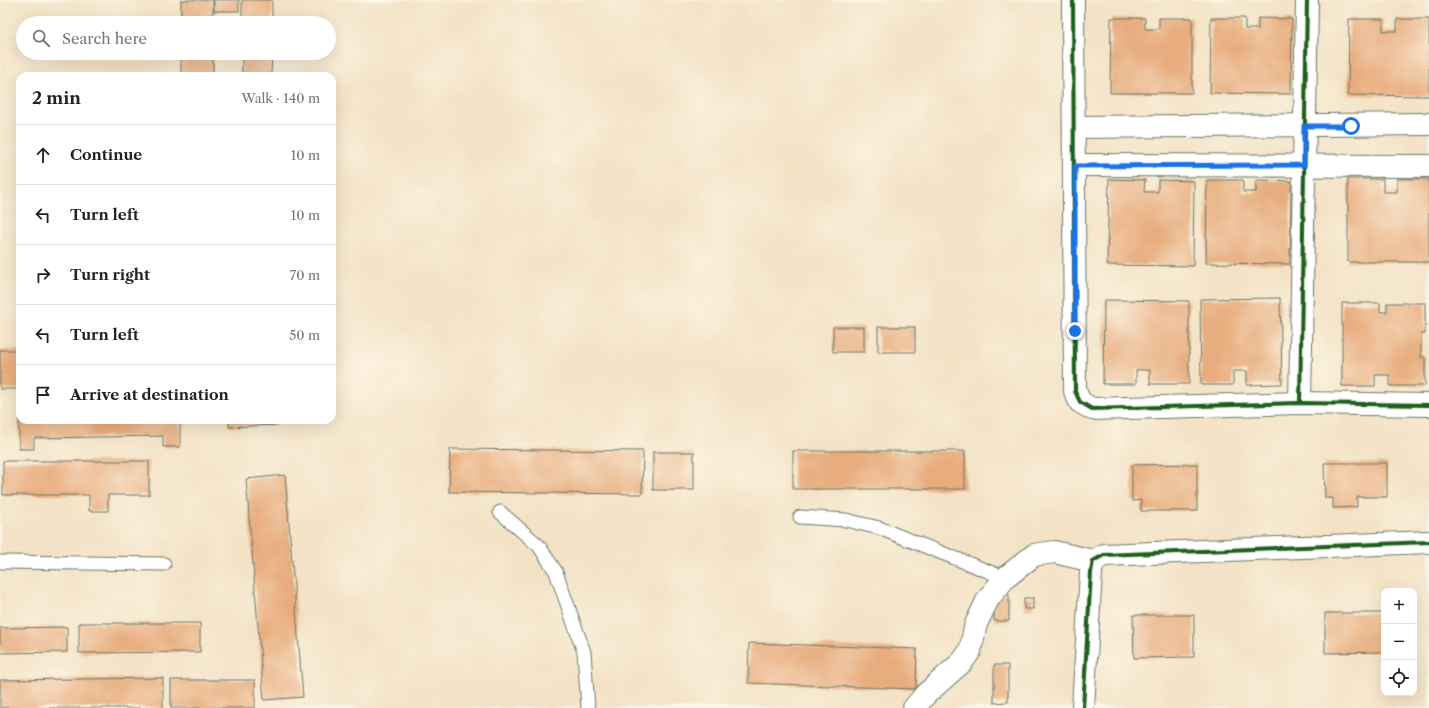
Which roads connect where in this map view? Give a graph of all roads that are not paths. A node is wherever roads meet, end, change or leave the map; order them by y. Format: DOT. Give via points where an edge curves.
graph roads {
  1 [pos="1073,0"];
  2 [pos="1307,0"];
  3 [pos="1429,124"];
  4 [pos="1304,126"];
  5 [pos="1074,127"];
  6 [pos="1304,165"];
  7 [pos="1075,166"];
  8 [pos="1429,166"];
  9 [pos="1300,403"];
  10 [pos="1429,405"];
  11 [pos="500,512"];
  12 [pos="800,518"];
  13 [pos="1429,542"];
  14 [pos="1093,561"];
  15 [pos="0,562"];
  16 [pos="164,564"];
  17 [pos="1005,578"];
  18 [pos="588,708"];
  19 [pos="914,708"];
  20 [pos="1083,708"];
  1 -- 5 [label="street"];
  2 -- 4 [label="street"];
  3 -- 4 [label="street"];
  4 -- 5 [label="street"];
  4 -- 6 [label="street"];
  5 -- 7 [label="street"];
  6 -- 7 [label="street"];
  6 -- 8 [label="street"];
  6 -- 9 [label="street"];
  7 -- 9 [label="street" via="1075,391 1080,402 1092,410"];
  9 -- 10 [label="street"];
  11 -- 18 [label="lane" via="539,546 556,572 584,652"];
  12 -- 17 [label="lane" via="846,520 879,528"];
  13 -- 14 [label="street" via="1104,554"];
  14 -- 17 [label="street" via="1054,552 1034,555"];
  14 -- 20 [label="street"];
  15 -- 16 [label="lane"];
  17 -- 19 [label="street" via="988,599 976,624 970,651 962,662"];
}
